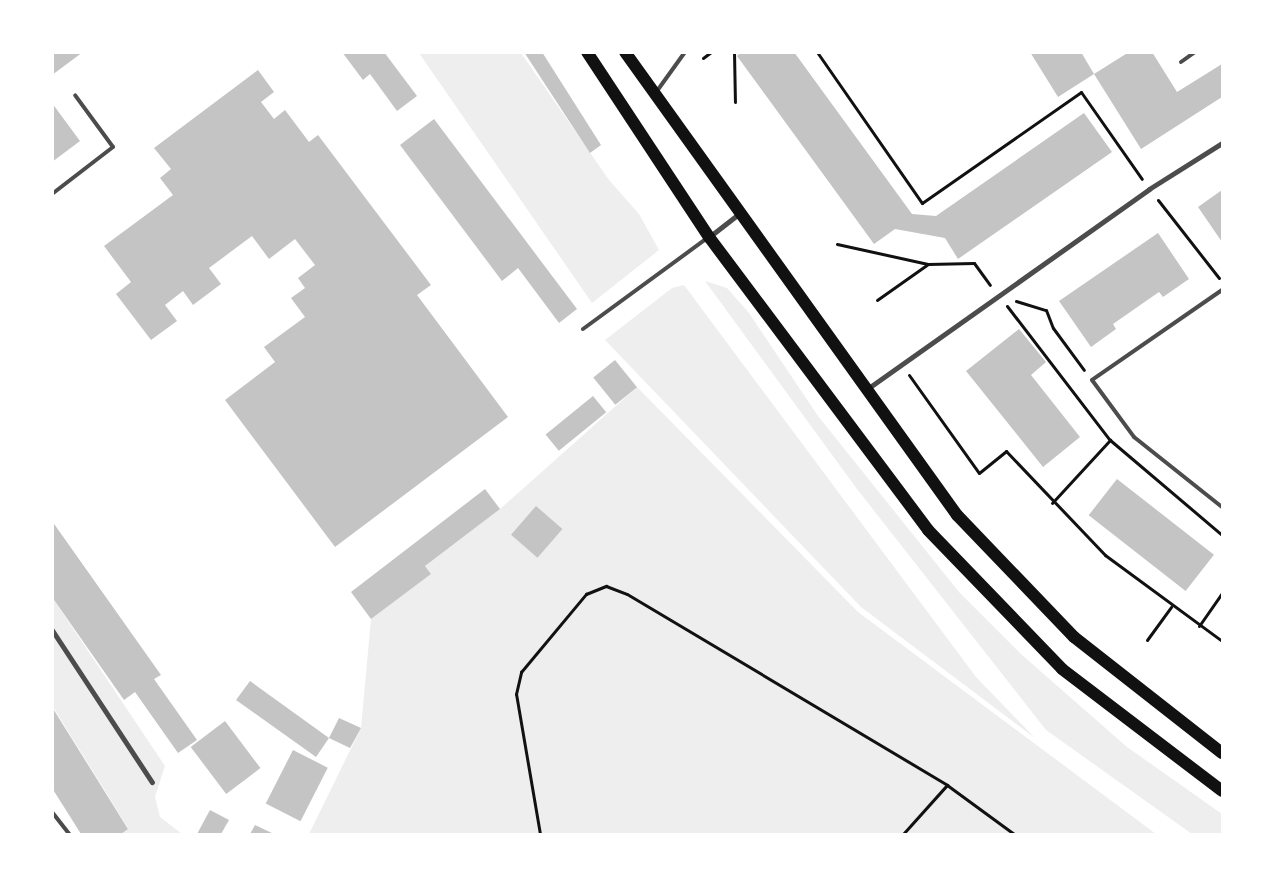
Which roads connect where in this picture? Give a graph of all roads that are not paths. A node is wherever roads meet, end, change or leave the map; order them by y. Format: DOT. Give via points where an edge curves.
graph roads {
  1 [pos="587,52"];
  2 [pos="625,52"];
  3 [pos="686,52"];
  4 [pos="1195,52"];
  5 [pos="1181,62"];
  6 [pos="653,95"];
  7 [pos="75,96"];
  8 [pos="1222,143"];
  9 [pos="52,194"];
  10 [pos="738,214"];
  11 [pos="709,237"];
  12 [pos="1222,290"];
  13 [pos="583,329"];
  14 [pos="866,389"];
  15 [pos="1222,507"];
  16 [pos="52,630"];
  17 [pos="1222,753"];
  18 [pos="152,782"];
  19 [pos="1222,791"];
  20 [pos="52,812"];
  21 [pos="69,834"];
  1 -- 11 [label="main road"];
  2 -- 6 [label="main road"];
  3 -- 6 [label="lane"];
  4 -- 5 [label="lane"];
  6 -- 10 [label="main road"];
  7 -- 9 [label="lane" via="113,147"];
  8 -- 14 [label="street" via="1149,189"];
  10 -- 11 [label="street"];
  10 -- 14 [label="main road"];
  11 -- 13 [label="lane"];
  11 -- 19 [label="main road" via="928,530 1000,608 1062,669"];
  12 -- 15 [label="lane" via="1092,380 1134,436"];
  14 -- 17 [label="main road" via="957,515 1030,593 1074,637"];
  16 -- 18 [label="street"];
  20 -- 21 [label="lane"];
}
